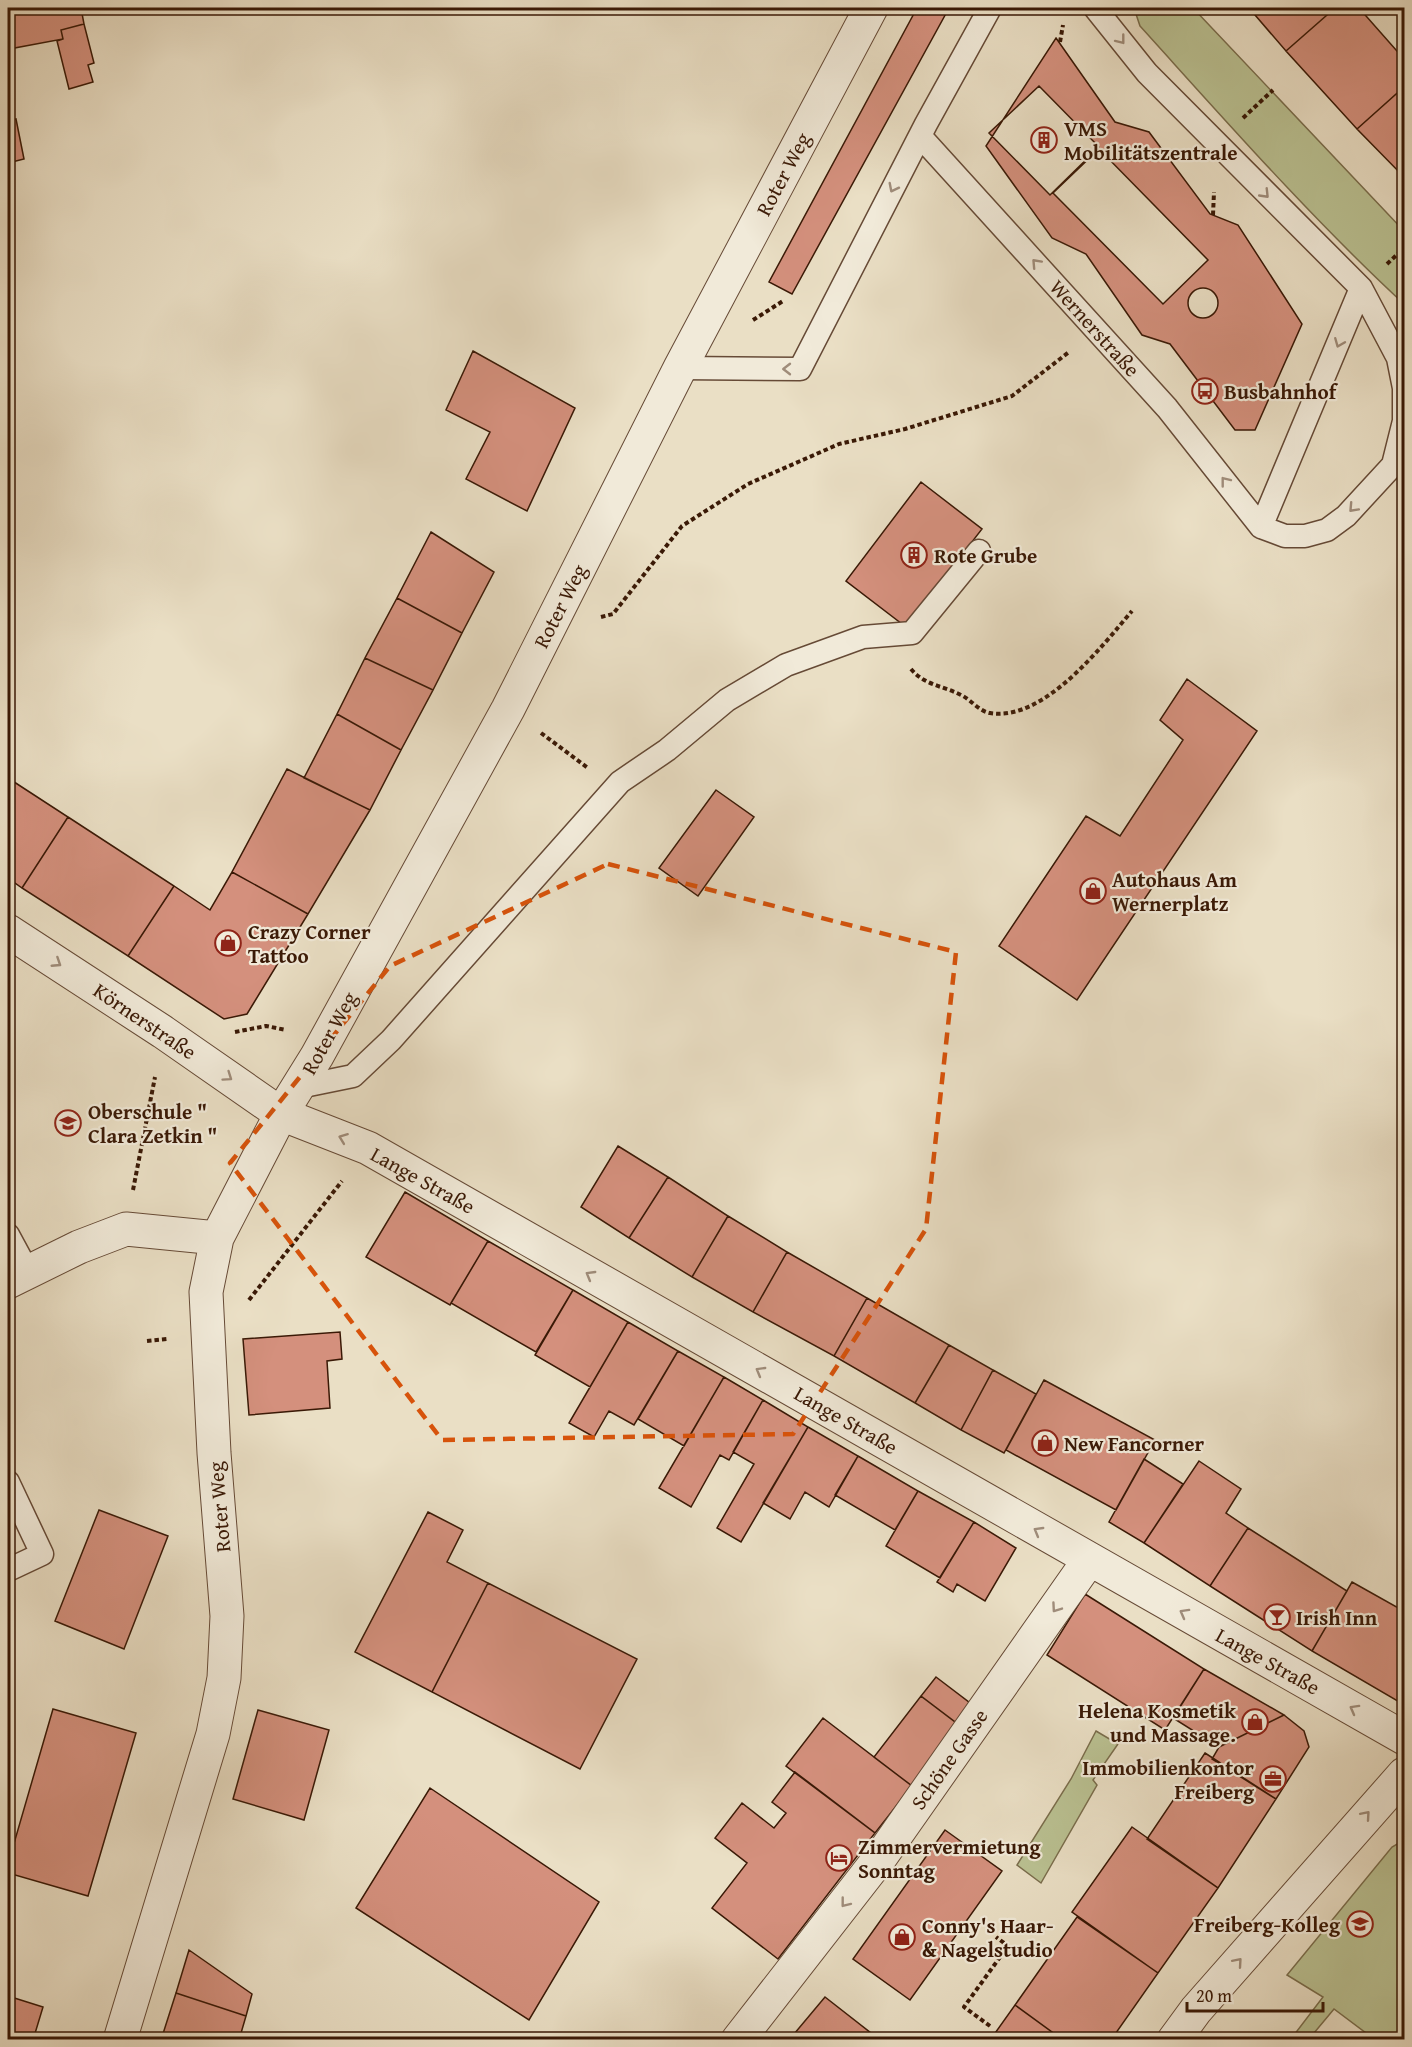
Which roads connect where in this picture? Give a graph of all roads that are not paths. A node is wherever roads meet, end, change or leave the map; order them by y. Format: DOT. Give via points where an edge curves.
graph roads {
  1 [pos="871,8"];
  2 [pos="990,8"];
  3 [pos="1095,8"];
  4 [pos="920,136"];
  5 [pos="1361,288"];
  6 [pos="680,368"];
  7 [pos="1261,527"];
  8 [pos="979,550"];
  9 [pos="8,931"];
  10 [pos="298,1087"];
  11 [pos="281,1114"];
  12 [pos="8,1234"];
  13 [pos="217,1238"];
  14 [pos="18,1277"];
  15 [pos="8,1482"];
  16 [pos="1089,1560"];
  17 [pos="8,1570"];
  18 [pos="1404,1738"];
  19 [pos="1404,1774"];
  20 [pos="120,2040"];
  21 [pos="738,2040"];
  22 [pos="1174,2040"];
  1 -- 6 [label="street, Roter Weg"];
  2 -- 4 [label="lane"];
  3 -- 5 [label="lane, one-way" via="1147,73"];
  4 -- 6 [label="lane, one-way" via="800,369"];
  7 -- 4 [label="lane, Wernerstraße, one-way" via="1167,408"];
  5 -- 7 [label="lane, one-way"];
  5 -- 7 [label="lane, one-way" via="1398,358 1404,388 1404,421 1393,465 1346,516 1327,530 1285,536"];
  6 -- 10 [label="street, Roter Weg" via="508,709"];
  8 -- 10 [label="lane" via="912,633 862,637 786,665 727,699 668,750 615,788 431,996 353,1076"];
  9 -- 11 [label="street, Körnerstraße, one-way"];
  10 -- 11 [label="street, Roter Weg"];
  11 -- 13 [label="street, Roter Weg"];
  16 -- 11 [label="street, Lange Straße, one-way" via="368,1148"];
  12 -- 14 [label="lane"];
  13 -- 14 [label="street" via="126,1229"];
  13 -- 20 [label="street, Roter Weg" via="206,1292 227,1616 224,1678 213,1734"];
  15 -- 17 [label="lane" via="42,1554"];
  18 -- 16 [label="street, Lange Straße, one-way"];
  16 -- 21 [label="street, Schöne Gasse, one-way" via="882,1855"];
  22 -- 19 [label="street, one-way"];
}
